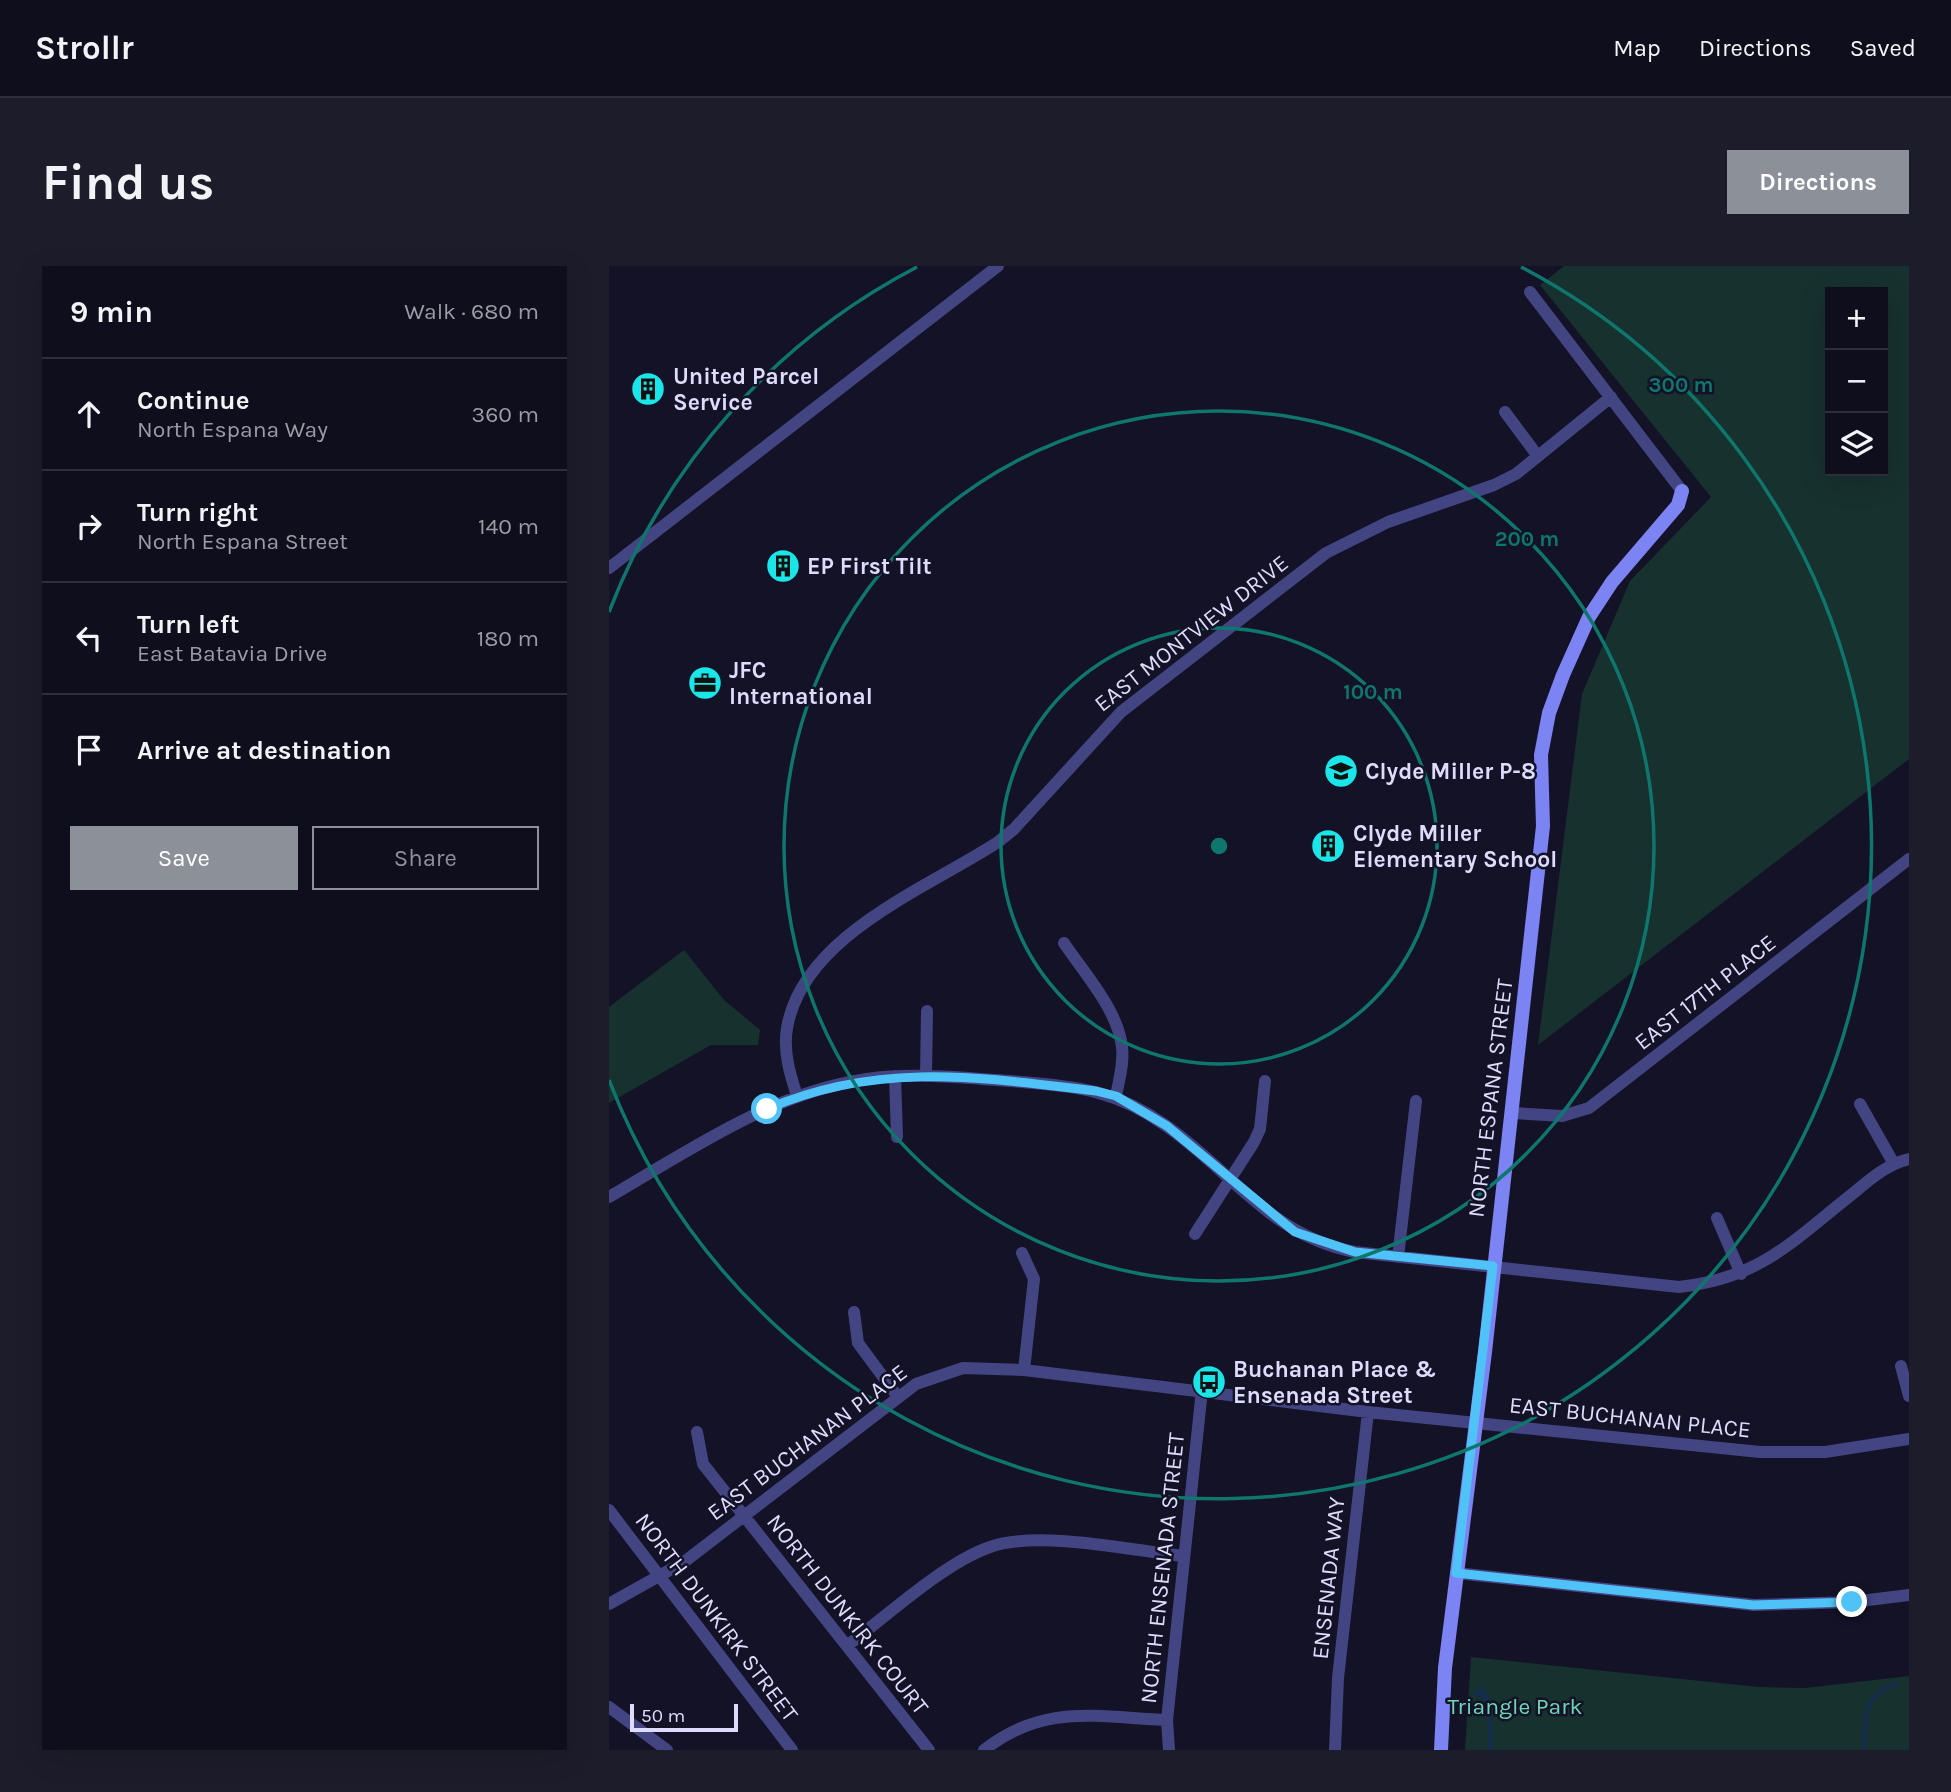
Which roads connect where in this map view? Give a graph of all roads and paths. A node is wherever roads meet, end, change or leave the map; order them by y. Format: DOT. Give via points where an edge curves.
graph roads {
  1 [pos="997,266"];
  2 [pos="1530,292"];
  3 [pos="1611,397"];
  4 [pos="1505,412"];
  5 [pos="1538,455"];
  6 [pos="1682,491"];
  7 [pos="609,568"];
  8 [pos="1909,859"];
  9 [pos="1063,943"];
  10 [pos="927,1011"];
  11 [pos="895,1076"];
  12 [pos="926,1076"];
  13 [pos="1265,1081"];
  14 [pos="797,1096"];
  15 [pos="1116,1096"];
  16 [pos="1416,1101"];
  17 [pos="1860,1104"];
  18 [pos="1512,1113"];
  19 [pos="897,1137"];
  20 [pos="1909,1159"];
  21 [pos="1894,1164"];
  22 [pos="1230,1179"];
  23 [pos="609,1197"];
  24 [pos="1717,1218"];
  25 [pos="1195,1234"];
  26 [pos="1022,1253"];
  27 [pos="1398,1257"];
  28 [pos="1493,1266"];
  29 [pos="1741,1274"];
  30 [pos="854,1312"];
  31 [pos="1901,1366"];
  32 [pos="1024,1370"];
  33 [pos="1202,1391"];
  34 [pos="1909,1396"];
  35 [pos="898,1397"];
  36 [pos="1368,1412"];
  37 [pos="1476,1421"];
  38 [pos="697,1432"];
  39 [pos="1909,1439"];
  40 [pos="609,1510"];
  41 [pos="743,1515"];
  42 [pos="1183,1556"];
  43 [pos="1456,1573"];
  44 [pos="659,1576"];
  45 [pos="1909,1595"];
  46 [pos="609,1604"];
  47 [pos="848,1645"];
  48 [pos="609,1707"];
  49 [pos="1167,1720"];
  50 [pos="667,1750"];
  51 [pos="792,1750"];
  52 [pos="929,1750"];
  53 [pos="984,1750"];
  54 [pos="1169,1750"];
  55 [pos="1335,1750"];
  56 [pos="1441,1750"];
  1 -- 7 [label="street"];
  2 -- 3 [label="street"];
  3 -- 5 [label="street, EAST MONTVIEW DRIVE"];
  3 -- 6 [label="street"];
  4 -- 5 [label="street"];
  5 -- 14 [label="street, EAST MONTVIEW DRIVE" via="1494,485 1388,522 1326,553 1114,718 998,842 848,935 811,976 787,1027 787,1058"];
  6 -- 18 [label="street, NORTH ESPANA STREET" via="1678,505 1627,562 1589,617 1549,713 1541,755 1543,826"];
  8 -- 18 [label="street, EAST 17TH PLACE" via="1589,1108 1562,1116"];
  9 -- 15 [label="street" via="1091,982 1121,1040 1123,1063"];
  10 -- 12 [label="street"];
  11 -- 12 [label="street"];
  11 -- 14 [label="street"];
  11 -- 19 [label="street"];
  12 -- 15 [label="street" via="1027,1083"];
  13 -- 22 [label="street" via="1260,1129"];
  14 -- 23 [label="street" via="748,1118"];
  15 -- 22 [label="street" via="1167,1126"];
  16 -- 27 [label="street"];
  17 -- 21 [label="street"];
  18 -- 28 [label="street, NORTH ESPANA STREET"];
  20 -- 21 [label="street"];
  21 -- 29 [label="street"];
  22 -- 25 [label="street"];
  22 -- 27 [label="street" via="1295,1232 1344,1250"];
  24 -- 29 [label="street"];
  26 -- 32 [label="street" via="1034,1279"];
  27 -- 28 [label="street"];
  28 -- 29 [label="street" via="1654,1286 1711,1283"];
  28 -- 37 [label="street, NORTH ESPANA STREET"];
  30 -- 35 [label="street" via="858,1343"];
  31 -- 34 [label="street"];
  32 -- 33 [label="street, EAST BUCHANAN PLACE"];
  32 -- 35 [label="street, EAST BUCHANAN PLACE" via="963,1368 916,1384"];
  33 -- 36 [label="street, EAST BUCHANAN PLACE"];
  33 -- 42 [label="street, NORTH ENSENADA STREET"];
  35 -- 41 [label="street, EAST BUCHANAN PLACE"];
  36 -- 37 [label="street, EAST BUCHANAN PLACE"];
  36 -- 55 [label="street, ENSENADA WAY" via="1338,1678"];
  37 -- 39 [label="street, EAST BUCHANAN PLACE" via="1761,1452 1825,1452"];
  37 -- 43 [label="street, NORTH ESPANA STREET"];
  38 -- 41 [label="street, NORTH DUNKIRK COURT" via="703,1464"];
  40 -- 44 [label="street, NORTH DUNKIRK STREET"];
  41 -- 44 [label="street, EAST BUCHANAN PLACE"];
  41 -- 47 [label="street, NORTH DUNKIRK COURT"];
  42 -- 47 [label="street" via="1041,1541 1004,1543 959,1562"];
  42 -- 49 [label="street, NORTH ENSENADA STREET"];
  43 -- 45 [label="street" via="1753,1605"];
  43 -- 56 [label="street, NORTH ESPANA STREET"];
  44 -- 46 [label="street, EAST BUCHANAN PLACE"];
  44 -- 51 [label="street, NORTH DUNKIRK STREET"];
  47 -- 52 [label="street, NORTH DUNKIRK COURT"];
  48 -- 50 [label="street"];
  49 -- 53 [label="street" via="1051,1718 1025,1724"];
  49 -- 54 [label="street, NORTH ENSENADA STREET"];
}
